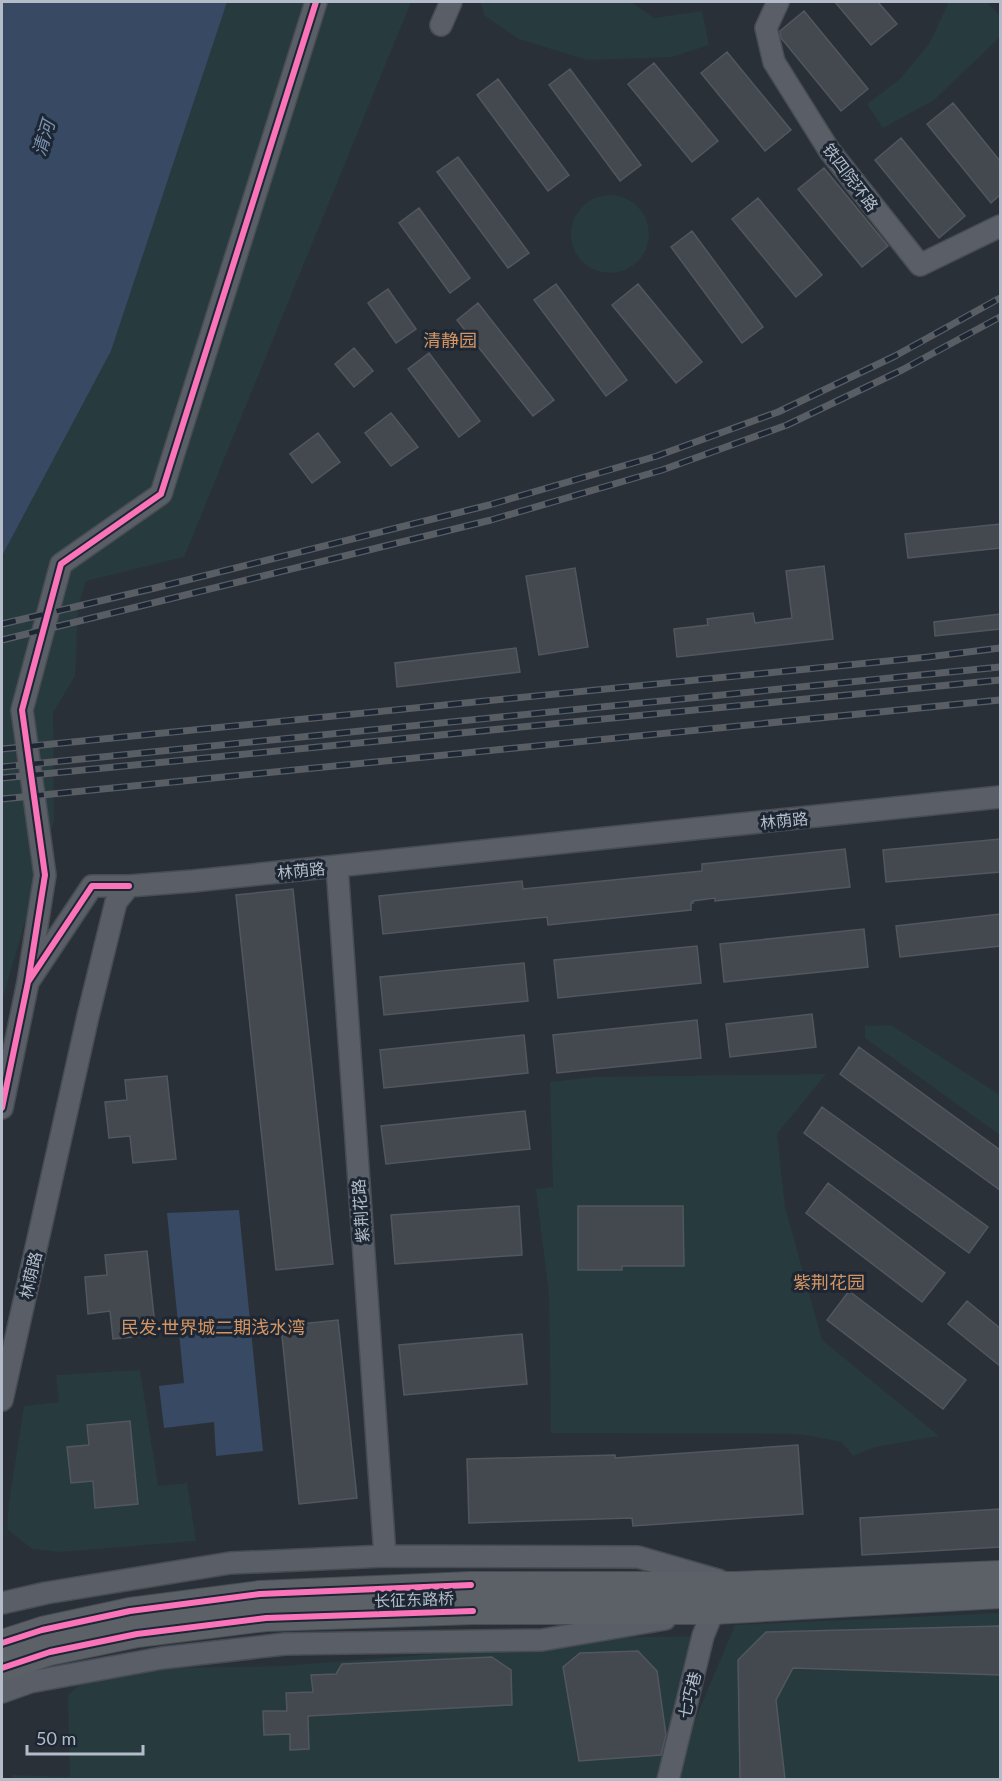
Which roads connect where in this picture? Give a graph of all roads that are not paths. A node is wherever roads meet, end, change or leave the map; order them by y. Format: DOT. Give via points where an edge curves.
graph roads {
  1 [pos="316,2"];
  2 [pos="451,2"];
  3 [pos="778,2"];
  4 [pos="441,25"];
  5 [pos="1000,226"];
  6 [pos="1000,797"];
  7 [pos="337,866"];
  8 [pos="129,886"];
  9 [pos="27,982"];
  10 [pos="2,1108"];
  11 [pos="2,1400"];
  12 [pos="385,1556"];
  13 [pos="1000,1574"];
  14 [pos="736,1585"];
  15 [pos="2,1590"];
  16 [pos="46,1593"];
  17 [pos="1000,1594"];
  18 [pos="472,1598"];
  19 [pos="2,1603"];
  20 [pos="713,1611"];
  21 [pos="2,1643"];
  22 [pos="2,1668"];
  23 [pos="2,1692"];
  24 [pos="668,1779"];
  1 -- 9 [label="street" via="161,494 61,564 22,710 45,875"];
  2 -- 4 [label="street"];
  3 -- 5 [label="street, 铁四院环路" via="765,28 774,62 829,150 920,265"];
  6 -- 7 [label="street, 林荫路"];
  7 -- 8 [label="street, 林荫路"];
  7 -- 12 [label="street, 紫荆花路"];
  8 -- 9 [label="street" via="92,886"];
  8 -- 11 [label="street, 林荫路" via="116,902 113,913"];
  9 -- 10 [label="street"];
  12 -- 14 [label="street" via="638,1557"];
  12 -- 16 [label="street" via="230,1563"];
  13 -- 14 [label="main road"];
  14 -- 18 [label="main road"];
  15 -- 16 [label="street"];
  16 -- 19 [label="street"];
  17 -- 20 [label="main road"];
  18 -- 20 [label="main road"];
  18 -- 21 [label="main road, 长征东路桥" via="260,1594 130,1611"];
  18 -- 22 [label="main road, 长征东路桥" via="149,1632 50,1652"];
  20 -- 23 [label="street" via="542,1640 285,1644 162,1658 30,1682"];
  20 -- 24 [label="street, 七巧巷" via="703,1636"];
}
